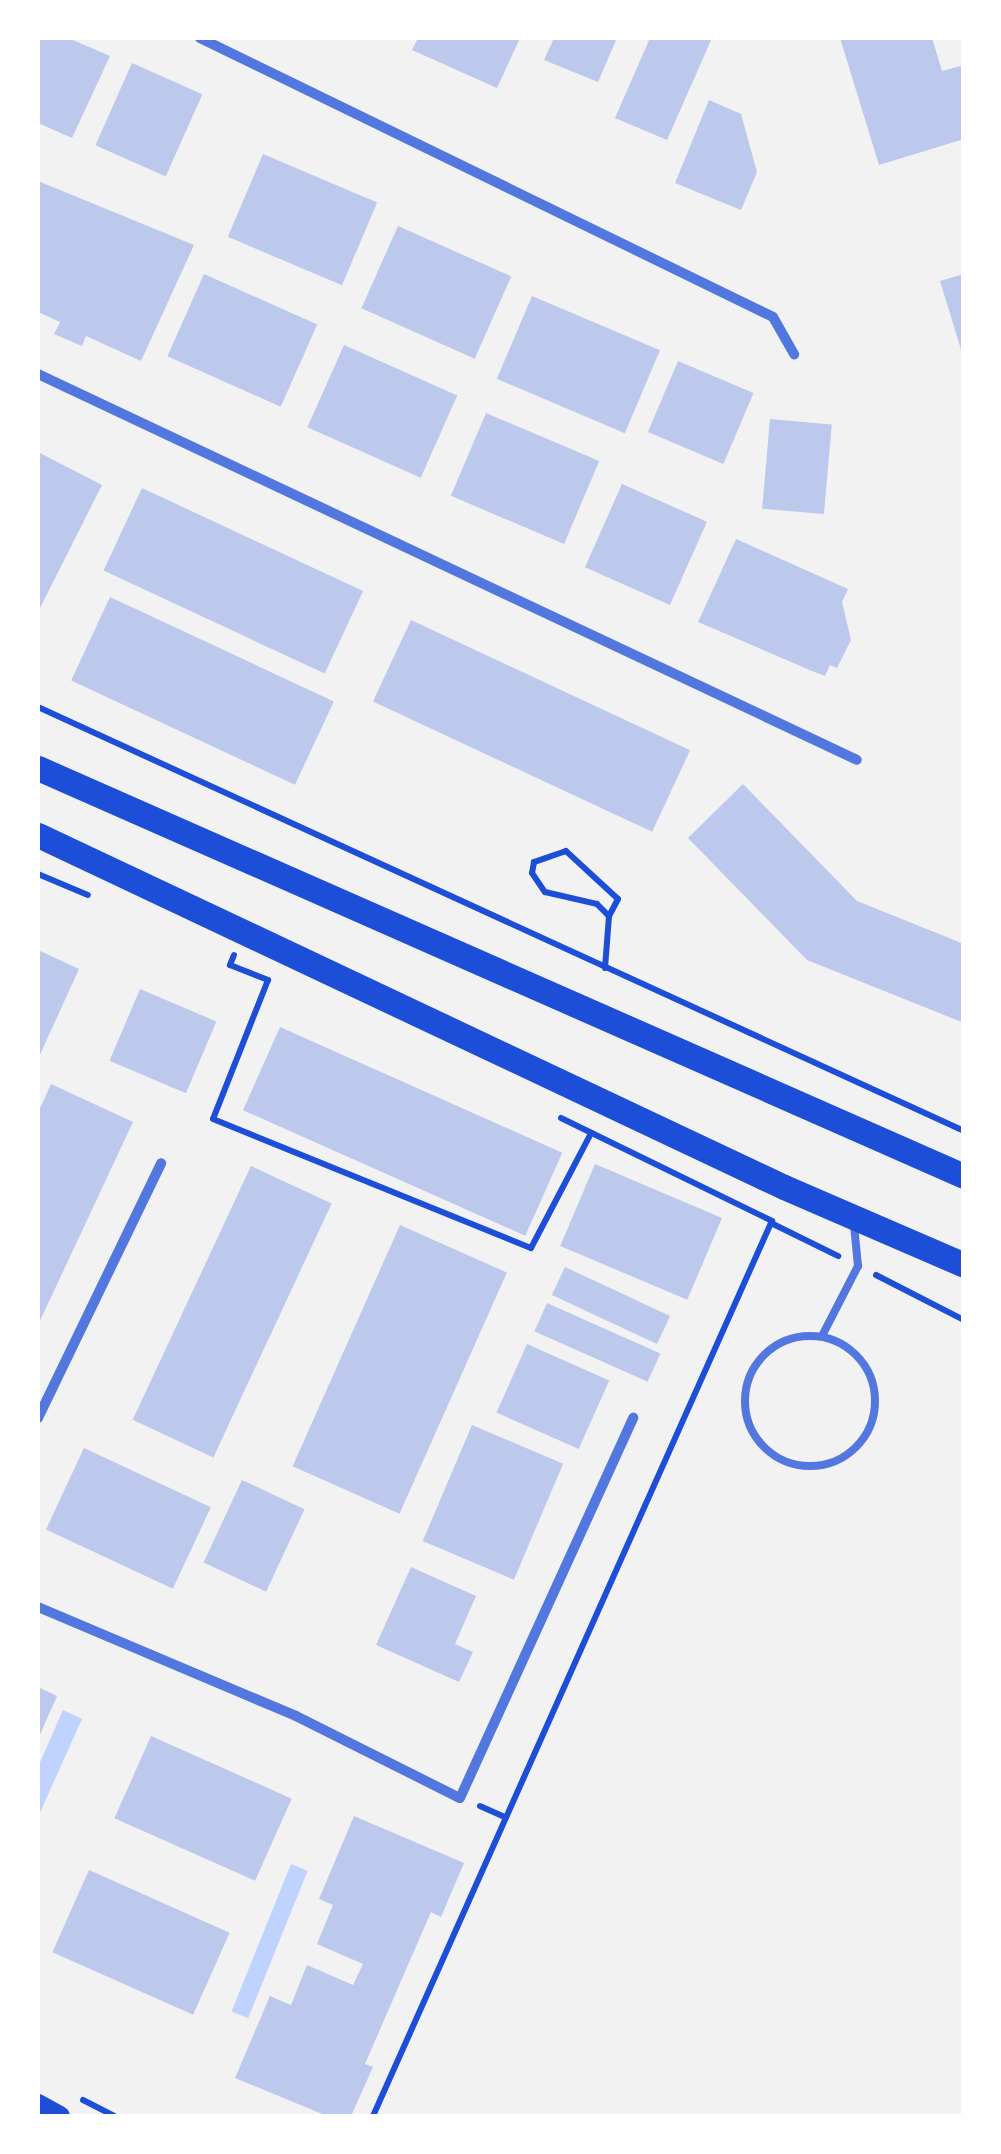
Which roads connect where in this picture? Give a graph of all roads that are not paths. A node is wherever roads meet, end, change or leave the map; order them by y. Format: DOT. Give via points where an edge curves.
graph roads {
  1 [pos="200,38"];
  2 [pos="794,354"];
  3 [pos="38,374"];
  4 [pos="857,760"];
  5 [pos="38,768"];
  6 [pos="38,835"];
  7 [pos="161,1163"];
  8 [pos="964,1176"];
  9 [pos="852,1216"];
  10 [pos="964,1265"];
  11 [pos="822,1336"];
  12 [pos="38,1418"];
  13 [pos="633,1418"];
  14 [pos="38,1607"];
  15 [pos="38,2104"];
  16 [pos="60,2116"];
  1 -- 2 [label="street" via="773,317"];
  3 -- 4 [label="street"];
  5 -- 8 [label="main road"];
  6 -- 9 [label="main road"];
  7 -- 12 [label="street"];
  9 -- 10 [label="main road"];
  9 -- 11 [label="lane" via="858,1266"];
  11 -- 11 [label="lane" via="850,1350 870,1372 875,1413 868,1432 837,1462 793,1464 757,1440 744,1398 761,1357 800,1336"];
  13 -- 14 [label="street" via="460,1798 296,1716"];
  15 -- 16 [label="main road"];
}
